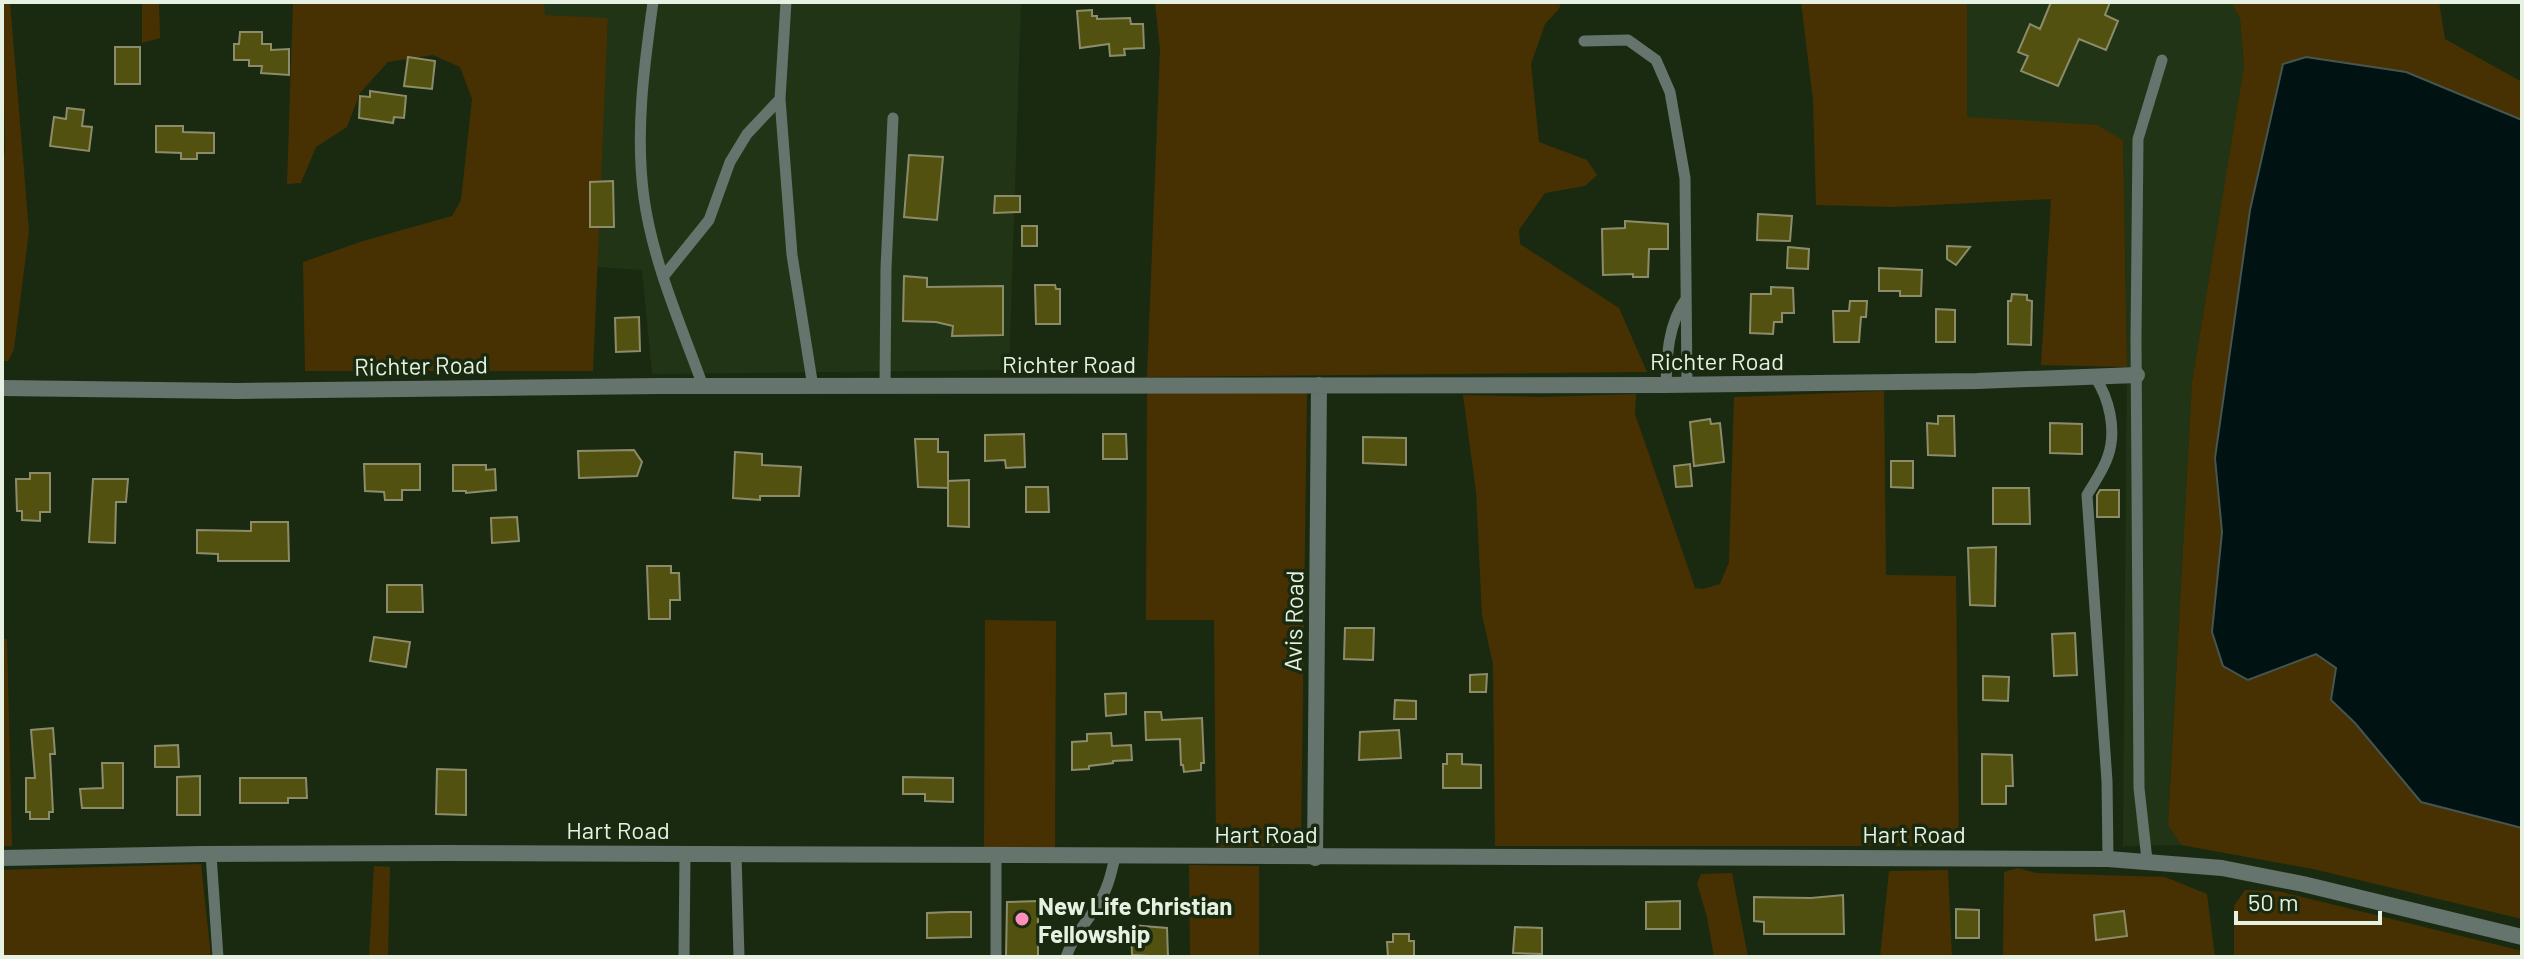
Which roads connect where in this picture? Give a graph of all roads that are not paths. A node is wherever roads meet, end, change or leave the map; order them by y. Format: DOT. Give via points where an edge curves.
graph roads {
  1 [pos="653,2"];
  2 [pos="786,2"];
  3 [pos="1584,41"];
  4 [pos="2162,60"];
  5 [pos="780,99"];
  6 [pos="893,118"];
  7 [pos="663,277"];
  8 [pos="1686,299"];
  9 [pos="2137,375"];
  10 [pos="2095,377"];
  11 [pos="1687,384"];
  12 [pos="1319,385"];
  13 [pos="1666,385"];
  14 [pos="703,386"];
  15 [pos="813,387"];
  16 [pos="885,387"];
  17 [pos="2,388"];
  18 [pos="685,853"];
  19 [pos="211,854"];
  20 [pos="736,854"];
  21 [pos="996,854"];
  22 [pos="1115,857"];
  23 [pos="2,858"];
  24 [pos="1315,858"];
  25 [pos="2108,859"];
  26 [pos="2147,860"];
  27 [pos="2522,937"];
  28 [pos="218,957"];
  29 [pos="684,957"];
  30 [pos="739,957"];
  31 [pos="996,957"];
  32 [pos="1066,957"];
  1 -- 7 [label="lane" via="639,116 644,199"];
  2 -- 5 [label="lane"];
  3 -- 8 [label="lane" via="1628,40 1656,60 1670,92 1685,178"];
  4 -- 9 [label="lane" via="2138,139"];
  5 -- 7 [label="lane" via="747,134 730,162 709,220"];
  5 -- 15 [label="lane" via="792,255"];
  6 -- 16 [label="lane"];
  7 -- 14 [label="lane"];
  8 -- 11 [label="lane"];
  8 -- 13 [label="lane" via="1677,312 1668,349"];
  9 -- 10 [label="street, Richter Road"];
  9 -- 26 [label="lane" via="2139,788"];
  10 -- 11 [label="street, Richter Road"];
  10 -- 25 [label="lane" via="2106,393 2112,429 2109,455 2087,495"];
  11 -- 13 [label="street, Richter Road"];
  12 -- 13 [label="street, Richter Road"];
  12 -- 16 [label="street, Richter Road"];
  12 -- 24 [label="street, Avis Road"];
  14 -- 15 [label="street, Richter Road"];
  14 -- 17 [label="street, Richter Road"];
  15 -- 16 [label="street, Richter Road"];
  18 -- 19 [label="street, Hart Road"];
  18 -- 20 [label="street, Hart Road"];
  18 -- 29 [label="lane"];
  19 -- 23 [label="street, Hart Road"];
  19 -- 28 [label="lane"];
  20 -- 21 [label="street, Hart Road"];
  20 -- 30 [label="lane"];
  21 -- 22 [label="street, Hart Road"];
  21 -- 31 [label="lane"];
  22 -- 24 [label="street, Hart Road"];
  22 -- 32 [label="lane" via="1110,882"];
  24 -- 25 [label="street, Hart Road"];
  25 -- 26 [label="street, Hart Road"];
  26 -- 27 [label="street, Hart Road" via="2303,884"];
}
